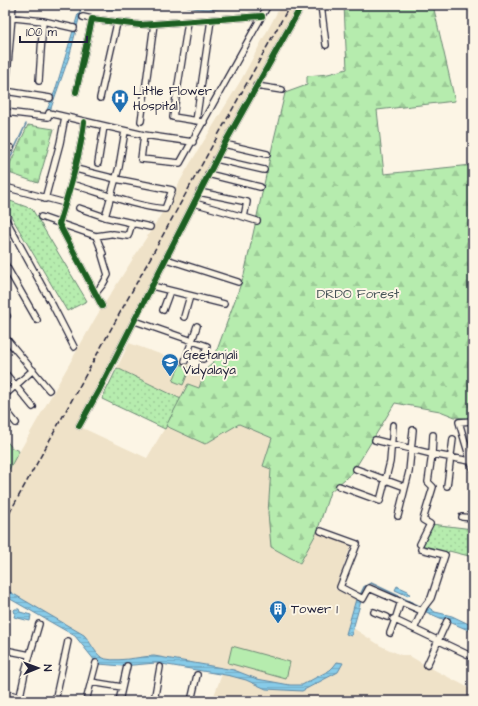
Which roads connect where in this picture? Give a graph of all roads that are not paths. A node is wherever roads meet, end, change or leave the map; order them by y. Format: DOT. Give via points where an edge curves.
graph roads {
  1 [pos="14,5"];
  2 [pos="268,5"];
  3 [pos="302,5"];
  4 [pos="321,5"];
  5 [pos="5,16"];
  6 [pos="262,16"];
  7 [pos="83,17"];
  8 [pos="12,18"];
  9 [pos="92,19"];
  10 [pos="211,20"];
  11 [pos="44,21"];
  12 [pos="188,22"];
  13 [pos="117,23"];
  14 [pos="154,24"];
  15 [pos="74,28"];
  16 [pos="326,45"];
  17 [pos="39,81"];
  18 [pos="256,86"];
  19 [pos="282,90"];
  20 [pos="5,91"];
  21 [pos="76,92"];
  22 [pos="50,98"];
  23 [pos="100,98"];
  24 [pos="5,100"];
  25 [pos="5,112"];
  26 [pos="65,117"];
  27 [pos="141,121"];
  28 [pos="196,121"];
  29 [pos="84,122"];
  30 [pos="204,122"];
  31 [pos="104,126"];
  32 [pos="125,131"];
  33 [pos="144,135"];
  34 [pos="193,142"];
  35 [pos="224,144"];
  36 [pos="267,154"];
  37 [pos="216,158"];
  38 [pos="98,163"];
  39 [pos="76,168"];
  40 [pos="264,170"];
  41 [pos="208,174"];
  42 [pos="116,178"];
  43 [pos="71,184"];
  44 [pos="260,186"];
  45 [pos="5,187"];
  46 [pos="199,192"];
  47 [pos="110,197"];
  48 [pos="45,199"];
  49 [pos="65,203"];
  50 [pos="194,203"];
  51 [pos="79,208"];
  52 [pos="41,217"];
  53 [pos="105,217"];
  54 [pos="244,217"];
  55 [pos="5,218"];
  56 [pos="257,221"];
  57 [pos="132,223"];
  58 [pos="59,224"];
  59 [pos="150,227"];
  60 [pos="94,235"];
  61 [pos="166,258"];
  62 [pos="5,264"];
  63 [pos="238,282"];
  64 [pos="152,286"];
  65 [pos="170,291"];
  66 [pos="95,294"];
  67 [pos="190,296"];
  68 [pos="224,304"];
  69 [pos="102,306"];
  70 [pos="163,310"];
  71 [pos="5,314"];
  72 [pos="5,317"];
  73 [pos="184,317"];
  74 [pos="37,320"];
  75 [pos="135,321"];
  76 [pos="197,326"];
  77 [pos="5,337"];
  78 [pos="192,340"];
  79 [pos="74,347"];
  80 [pos="203,359"];
  81 [pos="185,361"];
  82 [pos="33,370"];
  83 [pos="5,372"];
  84 [pos="16,385"];
  85 [pos="50,390"];
  86 [pos="5,395"];
  87 [pos="33,407"];
  88 [pos="5,409"];
  89 [pos="473,421"];
  90 [pos="16,423"];
  91 [pos="393,425"];
  92 [pos="79,426"];
  93 [pos="413,430"];
  94 [pos="433,435"];
  95 [pos="453,439"];
  96 [pos="375,440"];
  97 [pos="392,445"];
  98 [pos="412,450"];
  99 [pos="432,454"];
  100 [pos="451,458"];
  101 [pos="470,461"];
  102 [pos="356,469"];
  103 [pos="473,469"];
  104 [pos="386,480"];
  105 [pos="339,486"];
  106 [pos="447,486"];
  107 [pos="405,487"];
  108 [pos="398,516"];
  109 [pos="462,517"];
  110 [pos="473,518"];
  111 [pos="321,531"];
  112 [pos="401,601"];
  113 [pos="423,609"];
  114 [pos="374,612"];
  115 [pos="391,619"];
  116 [pos="447,622"];
  117 [pos="39,624"];
  118 [pos="414,629"];
  119 [pos="390,633"];
  120 [pos="438,640"];
  121 [pos="68,641"];
  122 [pos="5,650"];
  123 [pos="30,655"];
  124 [pos="473,657"];
  125 [pos="96,663"];
  126 [pos="427,665"];
  127 [pos="127,666"];
  128 [pos="160,667"];
  129 [pos="197,675"];
  130 [pos="91,682"];
  131 [pos="122,687"];
  132 [pos="5,693"];
  133 [pos="20,699"];
  134 [pos="35,701"];
  135 [pos="55,701"];
  136 [pos="86,701"];
  137 [pos="119,701"];
  138 [pos="155,701"];
  139 [pos="191,701"];
  1 -- 8 [label="street"];
  2 -- 6 [label="street"];
  3 -- 18 [label="street"];
  4 -- 16 [label="street"];
  5 -- 8 [label="street"];
  6 -- 10 [label="street"];
  6 -- 30 [label="street"];
  7 -- 9 [label="street"];
  8 -- 11 [label="street"];
  8 -- 20 [label="street"];
  9 -- 13 [label="street"];
  9 -- 21 [label="street"];
  10 -- 12 [label="street"];
  10 -- 28 [label="street"];
  11 -- 15 [label="street"];
  11 -- 17 [label="street"];
  12 -- 14 [label="street"];
  12 -- 28 [label="street" via="173,118"];
  13 -- 14 [label="street" via="140,26"];
  13 -- 23 [label="street"];
  14 -- 27 [label="street"];
  18 -- 19 [label="street"];
  18 -- 35 [label="street"];
  20 -- 22 [label="street"];
  20 -- 24 [label="street"];
  25 -- 26 [label="street" via="48,117 49,113"];
  26 -- 29 [label="street"];
  26 -- 48 [label="street"];
  28 -- 30 [label="street"];
  29 -- 31 [label="street"];
  29 -- 39 [label="street"];
  30 -- 34 [label="street"];
  31 -- 32 [label="street"];
  31 -- 38 [label="street"];
  32 -- 33 [label="street"];
  32 -- 42 [label="street"];
  33 -- 34 [label="street"];
  33 -- 34 [label="street" via="141,159 180,163"];
  35 -- 36 [label="street"];
  35 -- 37 [label="street"];
  37 -- 40 [label="street"];
  37 -- 41 [label="street"];
  39 -- 42 [label="street"];
  39 -- 43 [label="street"];
  41 -- 44 [label="street"];
  41 -- 46 [label="street"];
  42 -- 47 [label="street"];
  42 -- 47 [label="street" via="172,190 165,209"];
  43 -- 47 [label="street"];
  43 -- 49 [label="street"];
  45 -- 48 [label="street"];
  46 -- 50 [label="street"];
  46 -- 54 [label="street" via="247,202"];
  47 -- 53 [label="street"];
  48 -- 49 [label="street"];
  49 -- 58 [label="street"];
  50 -- 54 [label="street"];
  50 -- 61 [label="street"];
  51 -- 53 [label="street"];
  52 -- 58 [label="street"];
  53 -- 57 [label="street"];
  54 -- 56 [label="street"];
  55 -- 79 [label="street"];
  57 -- 59 [label="street"];
  57 -- 60 [label="street" via="128,236"];
  58 -- 60 [label="street"];
  58 -- 66 [label="street"];
  60 -- 66 [label="street" via="103,254 108,275"];
  61 -- 63 [label="street"];
  61 -- 64 [label="street"];
  62 -- 74 [label="street"];
  64 -- 65 [label="street"];
  64 -- 75 [label="street"];
  65 -- 67 [label="street"];
  65 -- 70 [label="street"];
  66 -- 69 [label="street"];
  67 -- 68 [label="street"];
  67 -- 73 [label="street"];
  71 -- 72 [label="street"];
  75 -- 78 [label="street"];
  75 -- 92 [label="street"];
  76 -- 78 [label="street"];
  77 -- 82 [label="street"];
  78 -- 80 [label="street" via="207,346"];
  78 -- 81 [label="street"];
  82 -- 84 [label="street"];
  82 -- 85 [label="street"];
  83 -- 84 [label="street"];
  84 -- 86 [label="street"];
  84 -- 87 [label="street"];
  88 -- 90 [label="street"];
  89 -- 101 [label="street" via="459,422"];
  91 -- 97 [label="street"];
  93 -- 98 [label="street"];
  94 -- 99 [label="street"];
  95 -- 100 [label="street"];
  96 -- 97 [label="street"];
  97 -- 98 [label="street"];
  97 -- 104 [label="street"];
  98 -- 99 [label="street"];
  98 -- 107 [label="street"];
  99 -- 100 [label="street"];
  99 -- 113 [label="street" via="428,482 433,487 423,520 430,524 420,547 445,555 431,598"];
  100 -- 101 [label="street"];
  100 -- 106 [label="street"];
  101 -- 103 [label="street"];
  102 -- 104 [label="street"];
  104 -- 105 [label="street" via="380,501"];
  104 -- 107 [label="street"];
  107 -- 108 [label="street"];
  109 -- 110 [label="street"];
  111 -- 112 [label="street" via="357,544 340,587 363,599 369,588"];
  112 -- 113 [label="street"];
  112 -- 115 [label="street"];
  113 -- 118 [label="street"];
  114 -- 115 [label="street"];
  115 -- 118 [label="street"];
  115 -- 119 [label="street"];
  116 -- 120 [label="street"];
  117 -- 123 [label="street"];
  118 -- 120 [label="street"];
  120 -- 124 [label="street"];
  120 -- 126 [label="street"];
  121 -- 135 [label="street"];
  122 -- 123 [label="street"];
  123 -- 133 [label="street"];
  125 -- 130 [label="street"];
  127 -- 131 [label="street"];
  128 -- 138 [label="street"];
  129 -- 139 [label="street"];
  130 -- 131 [label="street"];
  130 -- 136 [label="street"];
  131 -- 137 [label="street"];
  132 -- 133 [label="street"];
  133 -- 134 [label="street"];
}
